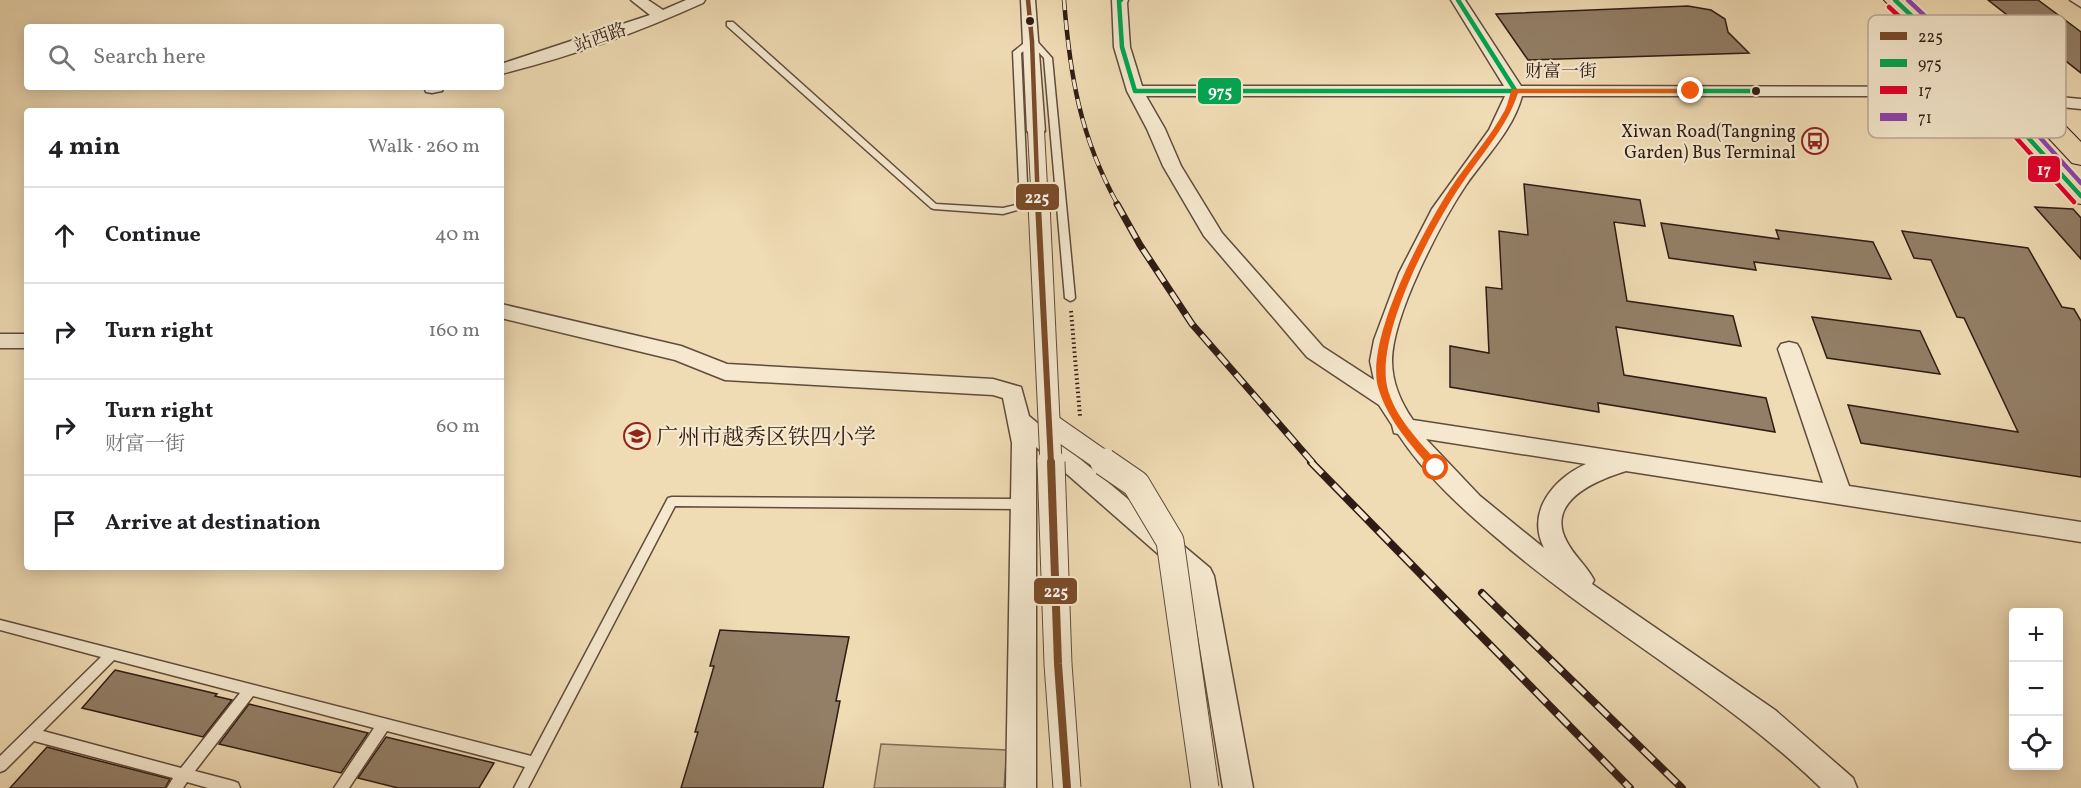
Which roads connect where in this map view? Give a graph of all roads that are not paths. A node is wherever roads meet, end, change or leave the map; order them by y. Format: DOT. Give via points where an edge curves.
graph roads {
  1 [pos="638,0"];
  2 [pos="698,0"];
  3 [pos="1028,0"];
  4 [pos="1121,0"];
  5 [pos="1458,0"];
  6 [pos="1895,0"];
  7 [pos="1922,0"];
  8 [pos="2077,0"];
  9 [pos="2081,3"];
  10 [pos="1911,15"];
  11 [pos="1939,15"];
  12 [pos="662,16"];
  13 [pos="730,24"];
  14 [pos="1032,41"];
  15 [pos="504,68"];
  16 [pos="1515,90"];
  17 [pos="1868,91"];
  18 [pos="1135,92"];
  19 [pos="2066,103"];
  20 [pos="2081,104"];
  21 [pos="2030,138"];
  22 [pos="2063,138"];
  23 [pos="2081,157"];
  24 [pos="2081,196"];
  25 [pos="1070,298"];
  26 [pos="504,312"];
  27 [pos="0,341"];
  28 [pos="24,341"];
  29 [pos="1789,349"];
  30 [pos="1388,400"];
  31 [pos="1017,418"];
  32 [pos="1050,424"];
  33 [pos="1402,427"];
  34 [pos="1632,462"];
  35 [pos="1839,494"];
  36 [pos="1024,504"];
  37 [pos="2081,532"];
  38 [pos="1598,601"];
  39 [pos="0,625"];
  40 [pos="112,654"];
  41 [pos="250,690"];
  42 [pos="384,724"];
  43 [pos="32,734"];
  44 [pos="534,763"];
  45 [pos="0,765"];
  46 [pos="184,775"];
  47 [pos="174,788"];
  48 [pos="233,788"];
  49 [pos="341,788"];
  50 [pos="521,788"];
  51 [pos="1021,788"];
  52 [pos="1067,788"];
  53 [pos="1205,788"];
  54 [pos="1238,788"];
  55 [pos="1842,788"];
  1 -- 12 [label="street"];
  2 -- 12 [label="street, 站西路"];
  3 -- 14 [label="street"];
  4 -- 18 [label="street" via="1122,47"];
  5 -- 16 [label="street"];
  6 -- 10 [label="main road"];
  7 -- 11 [label="main road"];
  8 -- 9 [label="street"];
  12 -- 15 [label="street, 站西路"];
  13 -- 14 [label="lane" via="934,206 1003,211 1024,205 1017,52"];
  14 -- 25 [label="lane" via="1048,58"];
  14 -- 32 [label="street, bridge"];
  16 -- 17 [label="street, 财富一街"];
  16 -- 18 [label="street, 财富一街"];
  16 -- 30 [label="street" via="1509,109 1453,190 1406,280 1381,362"];
  18 -- 30 [label="street" via="1214,236 1314,352"];
  19 -- 20 [label="street"];
  21 -- 24 [label="main road"];
  22 -- 23 [label="main road"];
  26 -- 31 [label="street" via="681,354 725,372 993,387 1013,393"];
  27 -- 28 [label="street"];
  29 -- 35 [label="street"];
  30 -- 33 [label="street"];
  31 -- 36 [label="street" via="1024,443"];
  31 -- 54 [label="street" via="1201,576"];
  32 -- 52 [label="street, bridge" via="1058,664"];
  32 -- 53 [label="street, bridge" via="1136,484 1170,541"];
  33 -- 34 [label="street"];
  33 -- 38 [label="street" via="1436,468 1485,514 1524,548"];
  34 -- 35 [label="street"];
  34 -- 38 [label="street" via="1583,474 1555,502 1549,520 1562,557"];
  35 -- 37 [label="street"];
  36 -- 44 [label="lane" via="672,501"];
  36 -- 51 [label="street"];
  38 -- 55 [label="street" via="1755,711"];
  39 -- 40 [label="lane"];
  40 -- 41 [label="lane"];
  40 -- 43 [label="lane"];
  41 -- 42 [label="lane"];
  41 -- 46 [label="lane"];
  42 -- 44 [label="lane"];
  42 -- 49 [label="lane"];
  43 -- 45 [label="lane"];
  43 -- 46 [label="lane"];
  44 -- 50 [label="lane"];
  46 -- 47 [label="lane"];
  46 -- 48 [label="lane"];
}
